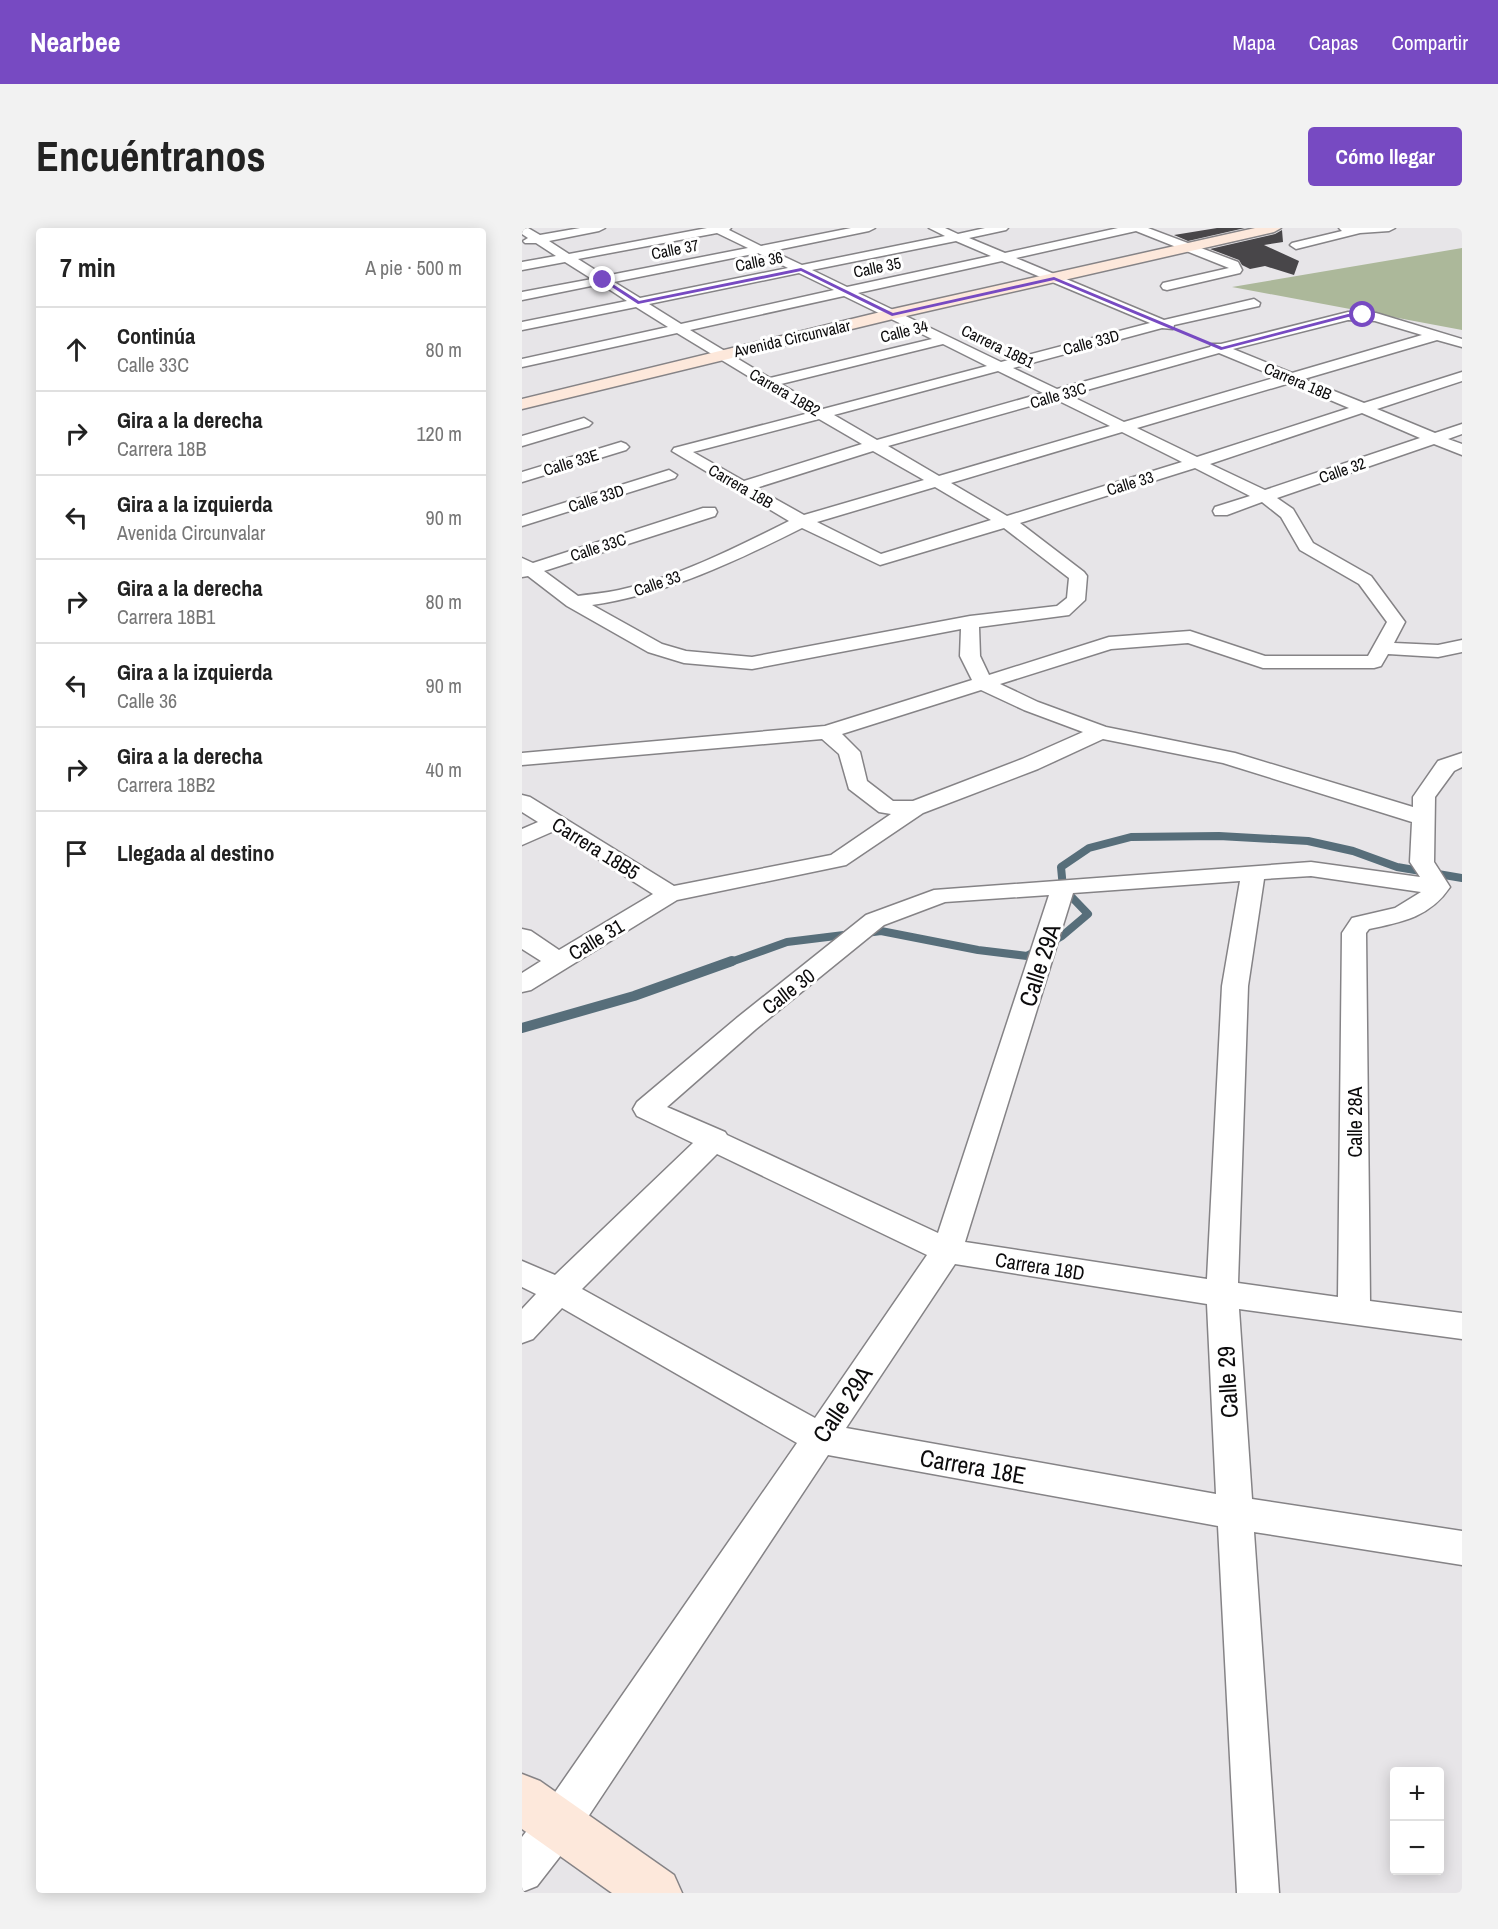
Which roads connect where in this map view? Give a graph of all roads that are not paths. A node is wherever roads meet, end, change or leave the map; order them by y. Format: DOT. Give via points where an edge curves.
graph roads {
  1 [pos="599,228"];
  2 [pos="720,228"];
  3 [pos="869,228"];
  4 [pos="935,228"];
  5 [pos="1002,228"];
  6 [pos="1136,228"];
  7 [pos="1274,228"];
  8 [pos="1345,228"];
  9 [pos="1389,228"];
  10 [pos="522,229"];
  11 [pos="1360,231"];
  12 [pos="957,237"];
  13 [pos="538,239"];
  14 [pos="522,242"];
  15 [pos="1296,245"];
  16 [pos="1192,248"];
  17 [pos="760,249"];
  18 [pos="1002,256"];
  19 [pos="567,257"];
  20 [pos="522,266"];
  21 [pos="801,270"];
  22 [pos="1054,278"];
  23 [pos="603,280"];
  24 [pos="1167,286"];
  25 [pos="845,291"];
  26 [pos="522,296"];
  27 [pos="638,303"];
  28 [pos="1254,303"];
  29 [pos="892,314"];
  30 [pos="1162,324"];
  31 [pos="522,326"];
  32 [pos="678,327"];
  33 [pos="1182,332"];
  34 [pos="1438,335"];
  35 [pos="944,339"];
  36 [pos="1202,340"];
  37 [pos="1462,343"];
  38 [pos="1221,348"];
  39 [pos="721,355"];
  40 [pos="522,363"];
  41 [pos="999,366"];
  42 [pos="1462,376"];
  43 [pos="1292,378"];
  44 [pos="767,382"];
  45 [pos="1058,395"];
  46 [pos="522,404"];
  47 [pos="1364,408"];
  48 [pos="821,412"];
  49 [pos="584,423"];
  50 [pos="1124,427"];
  51 [pos="1462,429"];
  52 [pos="1435,438"];
  53 [pos="522,441"];
  54 [pos="875,445"];
  55 [pos="621,447"];
  56 [pos="1462,450"];
  57 [pos="1196,463"];
  58 [pos="669,475"];
  59 [pos="522,477"];
  60 [pos="938,481"];
  61 [pos="743,487"];
  62 [pos="1264,496"];
  63 [pos="1221,511"];
  64 [pos="709,512"];
  65 [pos="522,521"];
  66 [pos="802,521"];
  67 [pos="1013,526"];
  68 [pos="525,568"];
  69 [pos="574,602"];
  70 [pos="970,622"];
  71 [pos="1462,646"];
  72 [pos="1383,648"];
  73 [pos="1462,661"];
  74 [pos="1462,667"];
  75 [pos="983,683"];
  76 [pos="827,732"];
  77 [pos="1101,732"];
  78 [pos="522,759"];
  79 [pos="1462,759"];
  80 [pos="522,802"];
  81 [pos="915,808"];
  82 [pos="1424,818"];
  83 [pos="555,822"];
  84 [pos="522,838"];
  85 [pos="1253,872"];
  86 [pos="1438,887"];
  87 [pos="1063,888"];
  88 [pos="670,894"];
  89 [pos="522,937"];
  90 [pos="559,962"];
  91 [pos="522,984"];
  92 [pos="647,1108"];
  93 [pos="716,1139"];
  94 [pos="947,1251"];
  95 [pos="522,1273"];
  96 [pos="559,1291"];
  97 [pos="1222,1294"];
  98 [pos="1354,1311"];
  99 [pos="1462,1326"];
  100 [pos="522,1330"];
  101 [pos="819,1438"];
  102 [pos="1235,1513"];
  103 [pos="1462,1548"];
  104 [pos="540,1812"];
  105 [pos="522,1871"];
  106 [pos="656,1893"];
  107 [pos="1258,1893"];
  1 -- 13 [label="street"];
  2 -- 17 [label="street, Carrera 18B1"];
  2 -- 19 [label="street"];
  3 -- 17 [label="street, Calle 37"];
  4 -- 12 [label="street"];
  5 -- 12 [label="street, Calle 36"];
  6 -- 16 [label="street"];
  6 -- 18 [label="street, Calle 35"];
  7 -- 16 [label="main road, Avenida Circunvalar"];
  8 -- 11 [label="street"];
  9 -- 11 [label="street"];
  10 -- 13 [label="street, Carrera 18B2"];
  11 -- 15 [label="street"];
  12 -- 18 [label="street"];
  12 -- 21 [label="street, Calle 36"];
  13 -- 14 [label="street"];
  13 -- 19 [label="street, Carrera 18B2"];
  16 -- 22 [label="main road, Avenida Circunvalar"];
  16 -- 24 [label="street" via="1234,265 1236,270"];
  17 -- 21 [label="street, Carrera 18B1"];
  17 -- 23 [label="street, Calle 37"];
  18 -- 22 [label="street"];
  18 -- 25 [label="street, Calle 35"];
  19 -- 20 [label="street"];
  19 -- 23 [label="street, Carrera 18B2"];
  21 -- 25 [label="street, Carrera 18B1"];
  21 -- 27 [label="street, Calle 36"];
  22 -- 29 [label="main road, Avenida Circunvalar"];
  22 -- 30 [label="street"];
  23 -- 26 [label="street, Calle 37"];
  23 -- 27 [label="street, Carrera 18B2"];
  25 -- 29 [label="street, Carrera 18B1"];
  25 -- 32 [label="street, Calle 35"];
  27 -- 31 [label="street, Calle 36"];
  27 -- 32 [label="street, Carrera 18B2"];
  28 -- 30 [label="street, Calle 33D"];
  29 -- 35 [label="street, Carrera 18B1"];
  29 -- 39 [label="main road, Avenida Circunvalar"];
  30 -- 33 [label="street"];
  30 -- 41 [label="street, Calle 33D"];
  32 -- 39 [label="street, Carrera 18B2"];
  32 -- 40 [label="street, Calle 35"];
  34 -- 37 [label="street, Calle 33C"];
  34 -- 38 [label="street, Calle 33C" via="1376,317 1348,316"];
  34 -- 43 [label="street, Calle 33"];
  35 -- 41 [label="street, Carrera 18B1"];
  35 -- 44 [label="street, Calle 34"];
  36 -- 38 [label="street, Carrera 18B"];
  38 -- 43 [label="street, Carrera 18B"];
  38 -- 45 [label="street, Calle 33C"];
  39 -- 44 [label="street, Carrera 18B2"];
  39 -- 46 [label="main road, Avenida Circunvalar"];
  41 -- 45 [label="street, Carrera 18B1"];
  41 -- 48 [label="street"];
  42 -- 47 [label="street, Calle 33"];
  43 -- 47 [label="street, Carrera 18B"];
  43 -- 50 [label="street, Calle 33"];
  44 -- 48 [label="street, Carrera 18B2"];
  45 -- 50 [label="street, Carrera 18B1"];
  45 -- 54 [label="street, Calle 33C"];
  47 -- 52 [label="street, Carrera 18B"];
  47 -- 57 [label="street, Calle 33"];
  48 -- 54 [label="street, Carrera 18B2"];
  48 -- 61 [label="street, Carrera 18B" via="680,451"];
  49 -- 53 [label="street"];
  50 -- 57 [label="street, Carrera 18B1"];
  50 -- 60 [label="street, Calle 33"];
  51 -- 52 [label="street, Calle 32"];
  52 -- 56 [label="street, Carrera 18B"];
  52 -- 62 [label="street, Calle 32"];
  54 -- 60 [label="street, Carrera 18B2"];
  54 -- 61 [label="street, Calle 33C"];
  55 -- 59 [label="street, Calle 33E"];
  57 -- 62 [label="street, Carrera 18B1"];
  57 -- 67 [label="street, Calle 33"];
  58 -- 65 [label="street, Calle 33D"];
  60 -- 66 [label="street, Calle 33"];
  60 -- 67 [label="street, Carrera 18B2"];
  61 -- 66 [label="street, Carrera 18B"];
  62 -- 63 [label="street, Calle 32"];
  62 -- 72 [label="street, Carrera 18B1" via="1287,513 1306,546 1365,580 1396,622"];
  64 -- 68 [label="street, Calle 33C"];
  66 -- 67 [label="street, Calle 33" via="880,560"];
  66 -- 69 [label="street, Calle 33" via="684,575 622,595"];
  67 -- 70 [label="street, Carrera 18B2" via="1078,576 1076,600 1062,611"];
  68 -- 69 [label="street"];
  69 -- 70 [label="street" via="655,648 684,657 752,663"];
  70 -- 75 [label="street" via="970,656"];
  71 -- 72 [label="street" via="1438,651"];
  72 -- 75 [label="street" via="1374,662 1263,662 1190,637 1109,643"];
  73 -- 74 [label="street" via="1448,663"];
  75 -- 76 [label="street"];
  75 -- 77 [label="street" via="1030,706"];
  76 -- 78 [label="street"];
  76 -- 81 [label="street" via="849,752 857,784 887,807"];
  77 -- 81 [label="street"];
  77 -- 82 [label="street" via="1227,758"];
  79 -- 82 [label="street" via="1446,766 1424,797"];
  80 -- 83 [label="street, Carrera 18B5"];
  81 -- 88 [label="street" via="838,860"];
  82 -- 86 [label="street" via="1422,862"];
  83 -- 84 [label="street"];
  83 -- 88 [label="street, Carrera 18B5"];
  85 -- 86 [label="street, Calle 30" via="1311,869"];
  85 -- 87 [label="street, Calle 30"];
  85 -- 97 [label="street, Calle 29" via="1235,986"];
  86 -- 98 [label="street, Calle 28A" via="1412,913 1361,923 1354,933"];
  87 -- 92 [label="street, Calle 30" via="942,895 874,920"];
  87 -- 94 [label="street, Calle 29A"];
  88 -- 90 [label="street, Calle 31"];
  89 -- 90 [label="street"];
  90 -- 91 [label="street, Calle 31"];
  92 -- 93 [label="street, Carrera 18D"];
  93 -- 94 [label="street, Carrera 18D"];
  93 -- 96 [label="street"];
  94 -- 97 [label="street, Carrera 18D"];
  94 -- 101 [label="street, Calle 29A"];
  95 -- 96 [label="street, Carrera 18E"];
  96 -- 100 [label="street"];
  96 -- 101 [label="street, Carrera 18E"];
  97 -- 98 [label="street, Carrera 18D"];
  97 -- 102 [label="street, Calle 29"];
  98 -- 99 [label="street, Carrera 18D"];
  101 -- 102 [label="street, Carrera 18E"];
  101 -- 104 [label="street, Calle 29A"];
  102 -- 103 [label="street, Carrera 18E"];
  102 -- 107 [label="street, Calle 29"];
  104 -- 105 [label="street, Calle 29A"];
  104 -- 106 [label="main road"];
}
